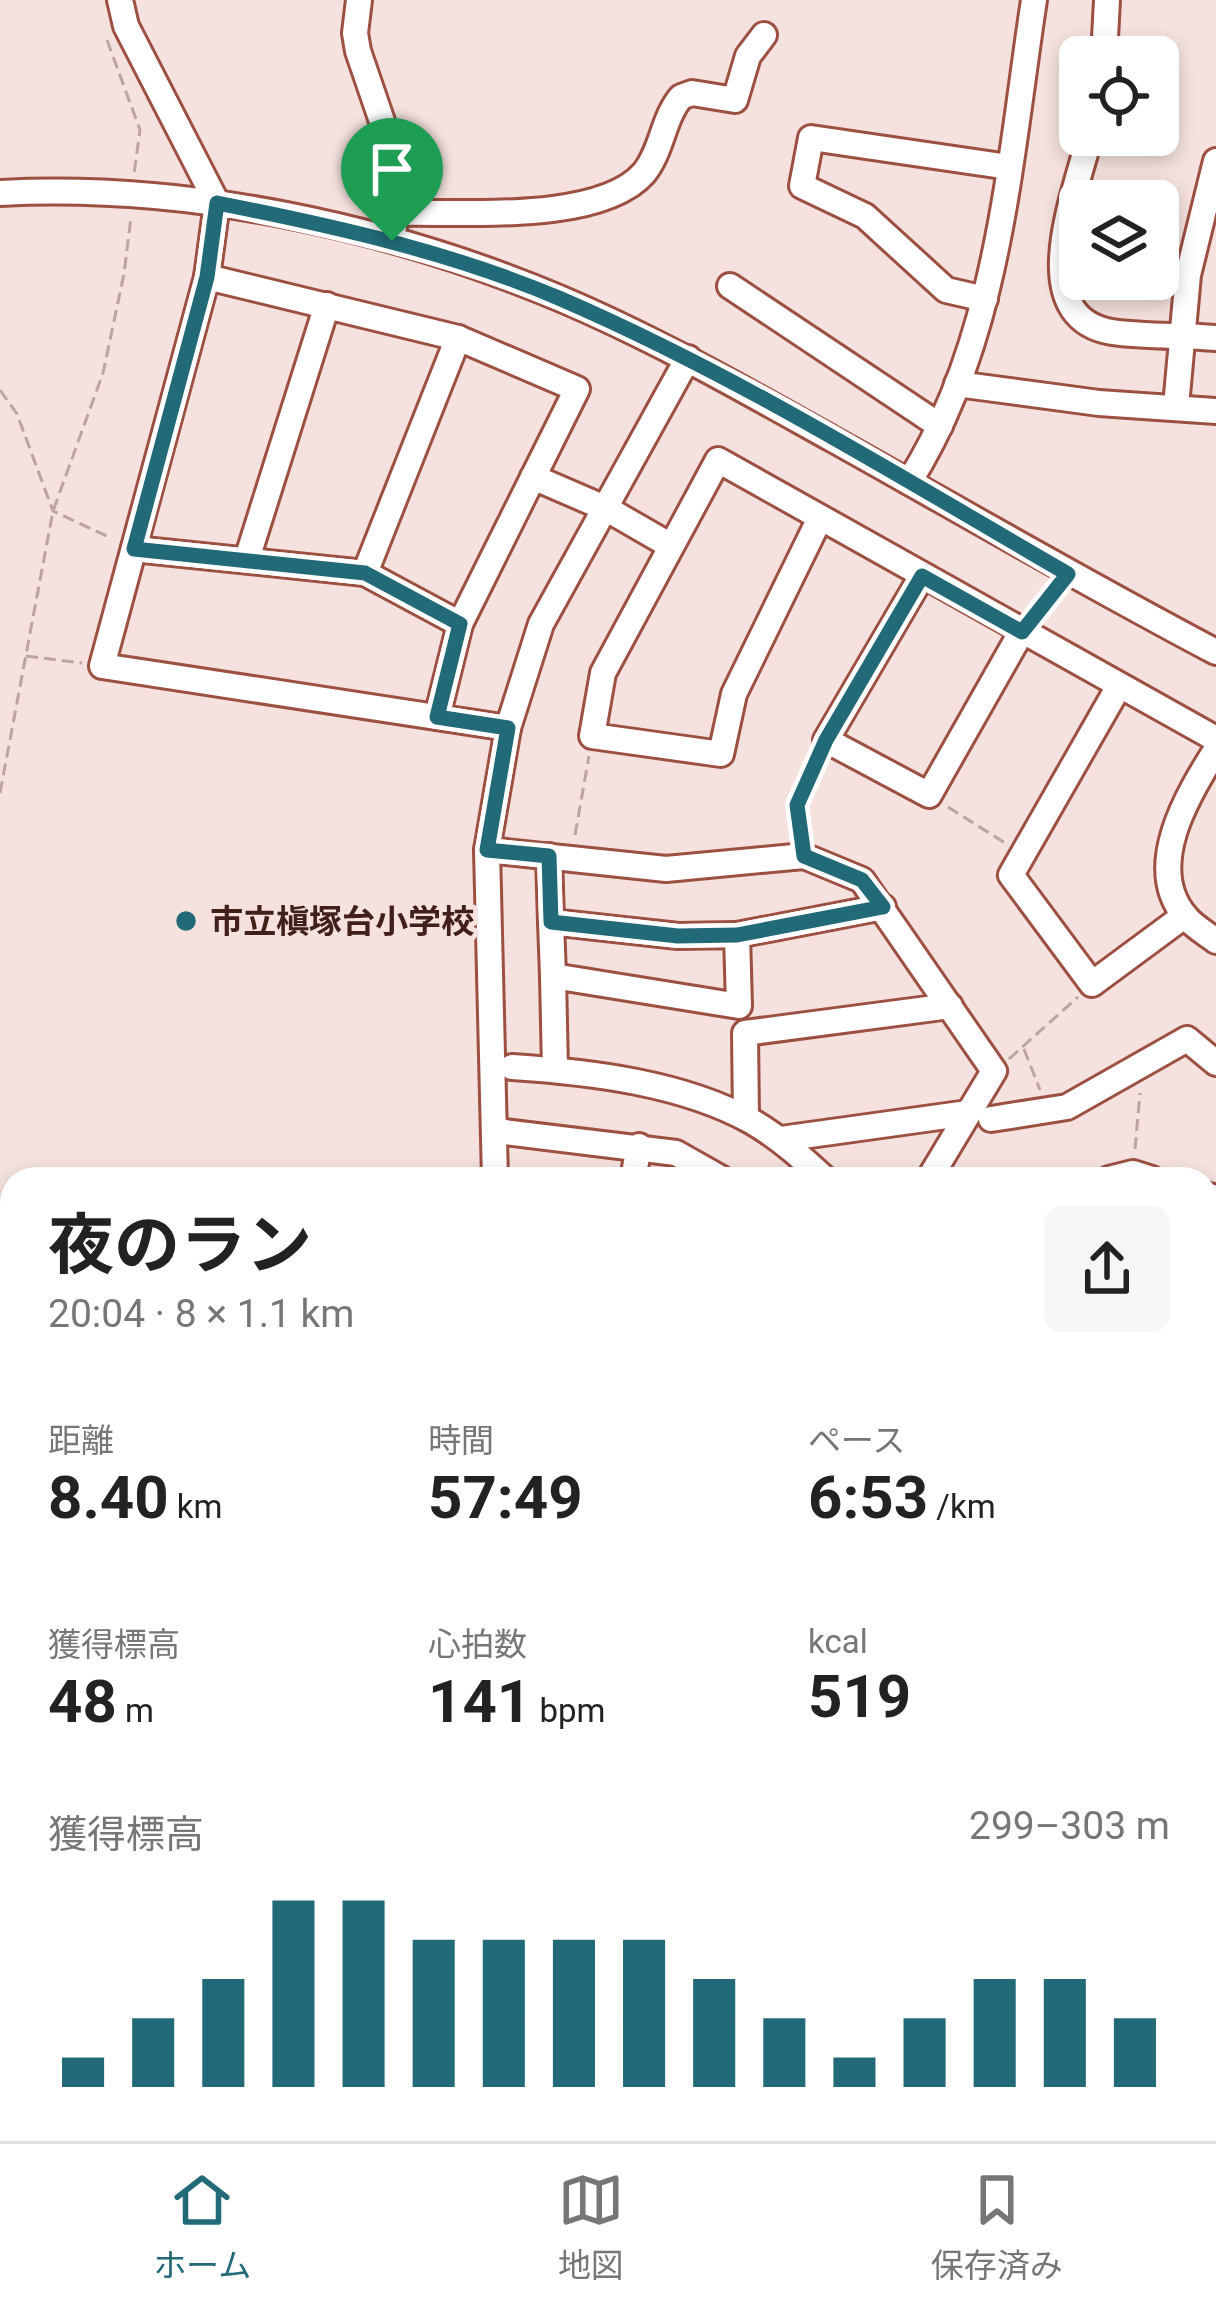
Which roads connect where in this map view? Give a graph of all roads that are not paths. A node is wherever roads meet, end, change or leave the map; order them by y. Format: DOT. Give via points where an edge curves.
graph roads {
  1 [pos="120,0"];
  2 [pos="359,0"];
  3 [pos="1034,0"];
  4 [pos="1107,0"];
  5 [pos="764,34"];
  6 [pos="1105,36"];
  7 [pos="1085,156"];
  8 [pos="1216,161"];
  9 [pos="1009,167"];
  10 [pos="0,193"];
  11 [pos="217,203"];
  12 [pos="397,213"];
  13 [pos="392,241"];
  14 [pos="207,277"];
  15 [pos="730,286"];
  16 [pos="985,299"];
  17 [pos="327,305"];
  18 [pos="1182,335"];
  19 [pos="458,338"];
  20 [pos="1216,338"];
  21 [pos="688,358"];
  22 [pos="957,384"];
  23 [pos="1176,406"];
  24 [pos="1216,411"];
  25 [pos="940,426"];
  26 [pos="532,477"];
  27 [pos="909,482"];
  28 [pos="607,508"];
  29 [pos="820,518"];
  30 [pos="671,546"];
  31 [pos="134,549"];
  32 [pos="247,559"];
  33 [pos="365,573"];
  34 [pos="922,576"];
  35 [pos="460,624"];
  36 [pos="1022,632"];
  37 [pos="1216,652"];
  38 [pos="1119,686"];
  39 [pos="437,717"];
  40 [pos="508,728"];
  41 [pos="1216,739"];
  42 [pos="1216,750"];
  43 [pos="487,850"];
  44 [pos="560,857"];
  45 [pos="883,907"];
  46 [pos="1184,916"];
  47 [pos="551,922"];
  48 [pos="737,935"];
  49 [pos="1216,941"];
  50 [pos="553,976"];
  51 [pos="739,1006"];
  52 [pos="950,1006"];
  53 [pos="745,1033"];
  54 [pos="1216,1063"];
  55 [pos="512,1067"];
  56 [pos="555,1070"];
  57 [pos="979,1116"];
  58 [pos="746,1118"];
  59 [pos="496,1131"];
  60 [pos="781,1139"];
  61 [pos="639,1146"];
  62 [pos="495,1167"];
  63 [pos="635,1167"];
  64 [pos="701,1167"];
  65 [pos="812,1167"];
  66 [pos="939,1167"];
  1 -- 11 [label="street"];
  2 -- 12 [label="street" via="355,33 392,142"];
  3 -- 9 [label="street"];
  4 -- 6 [label="street"];
  5 -- 12 [label="street" via="735,100 682,97 649,166 615,193 538,209"];
  7 -- 18 [label="street" via="1059,266 1063,294 1080,317 1107,331"];
  8 -- 18 [label="street"];
  9 -- 16 [label="street"];
  9 -- 16 [label="street" via="811,138 802,186 865,216 946,290"];
  10 -- 11 [label="street" via="132,193"];
  11 -- 13 [label="street"];
  11 -- 14 [label="street"];
  12 -- 13 [label="street"];
  13 -- 21 [label="street" via="560,298"];
  14 -- 17 [label="street"];
  14 -- 31 [label="street"];
  15 -- 25 [label="street"];
  16 -- 22 [label="street"];
  17 -- 19 [label="street"];
  17 -- 32 [label="street"];
  18 -- 20 [label="street"];
  18 -- 23 [label="street"];
  19 -- 26 [label="street" via="577,389"];
  19 -- 33 [label="street"];
  21 -- 27 [label="street"];
  21 -- 28 [label="street"];
  22 -- 23 [label="street"];
  22 -- 25 [label="street"];
  23 -- 24 [label="street"];
  25 -- 27 [label="street"];
  26 -- 28 [label="street"];
  26 -- 35 [label="street"];
  27 -- 37 [label="street"];
  28 -- 30 [label="street"];
  28 -- 40 [label="street" via="541,624"];
  29 -- 30 [label="street" via="718,460"];
  29 -- 30 [label="street" via="734,694 721,754 592,736 603,673"];
  29 -- 34 [label="street"];
  31 -- 32 [label="street"];
  31 -- 39 [label="street" via="102,666"];
  32 -- 33 [label="street"];
  33 -- 35 [label="street"];
  34 -- 36 [label="street"];
  34 -- 36 [label="street" via="826,740 929,795"];
  35 -- 39 [label="street"];
  36 -- 38 [label="street"];
  38 -- 41 [label="street"];
  38 -- 46 [label="street" via="1011,875 1093,984"];
  39 -- 40 [label="street"];
  40 -- 43 [label="street"];
  42 -- 46 [label="street" via="1169,844 1170,884"];
  43 -- 44 [label="street"];
  43 -- 59 [label="street"];
  44 -- 45 [label="street" via="665,869 804,856 862,880"];
  44 -- 47 [label="street"];
  45 -- 48 [label="street"];
  45 -- 52 [label="street"];
  46 -- 49 [label="street"];
  47 -- 48 [label="street"];
  47 -- 50 [label="street"];
  48 -- 51 [label="street"];
  50 -- 51 [label="street"];
  50 -- 56 [label="street"];
  51 -- 53 [label="street"];
  52 -- 53 [label="street"];
  52 -- 57 [label="street" via="994,1071"];
  53 -- 58 [label="street"];
  54 -- 57 [label="street" via="1187,1039 1067,1107"];
  55 -- 56 [label="street"];
  56 -- 58 [label="street" via="671,1091"];
  57 -- 60 [label="street"];
  57 -- 66 [label="street"];
  58 -- 60 [label="street"];
  59 -- 61 [label="street"];
  59 -- 62 [label="street"];
  60 -- 65 [label="street"];
  61 -- 63 [label="street"];
  61 -- 64 [label="street"];
}
